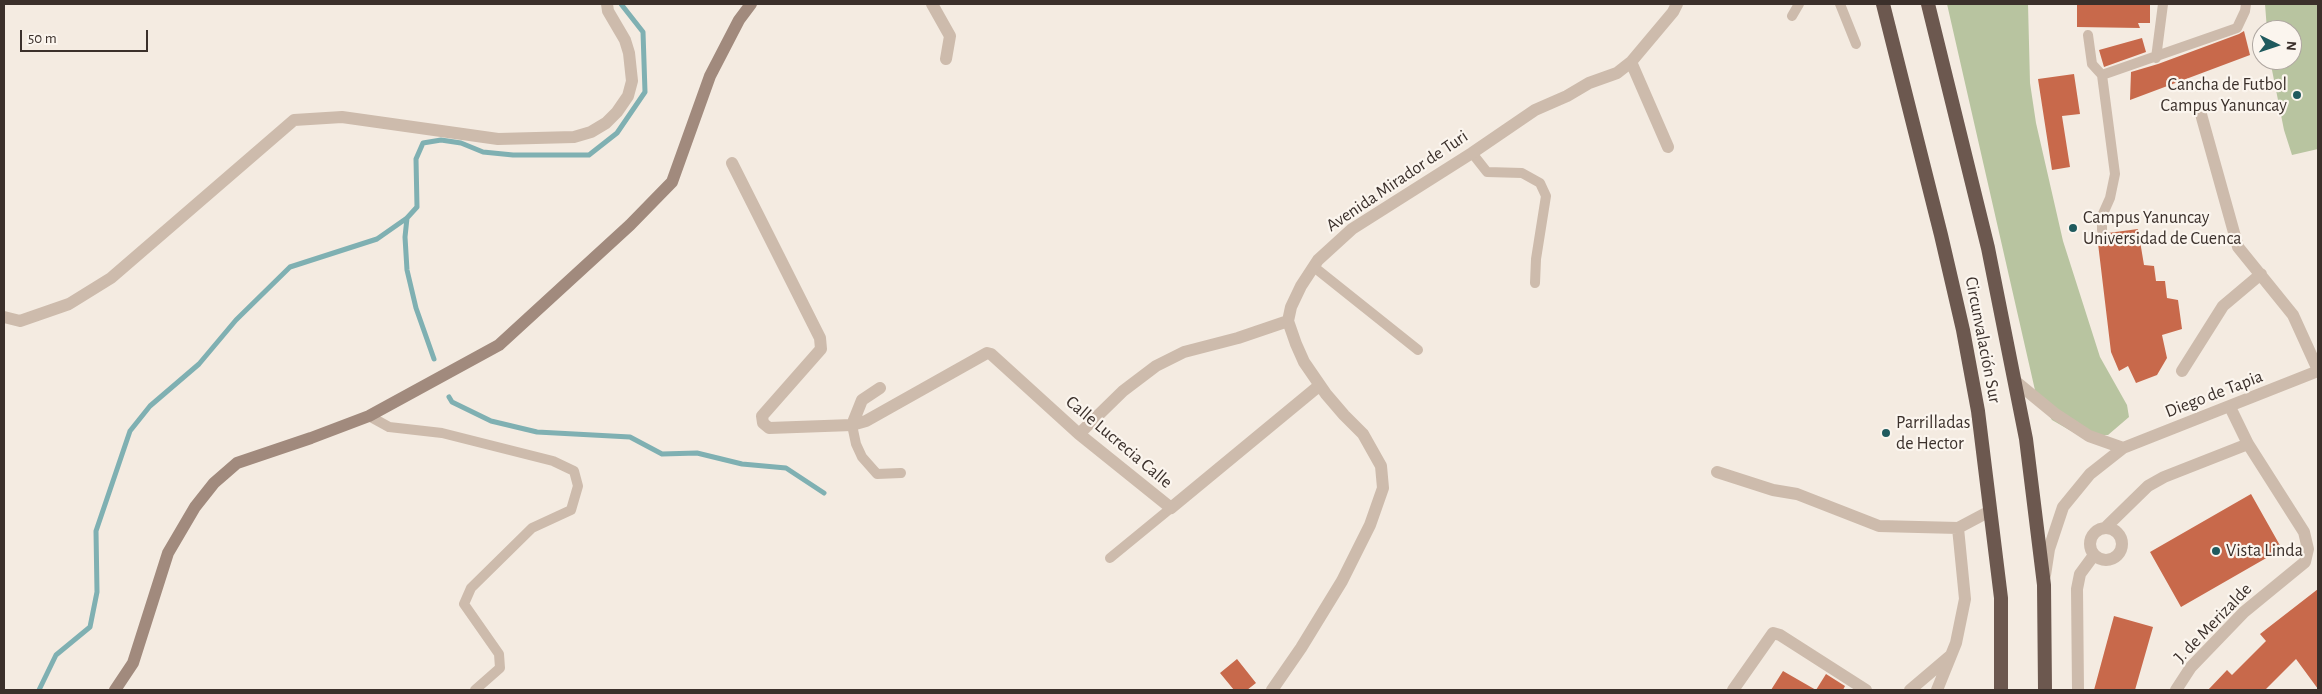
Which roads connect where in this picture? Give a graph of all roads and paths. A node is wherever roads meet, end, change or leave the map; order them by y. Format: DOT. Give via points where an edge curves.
graph roads {
  1 [pos="607,4"];
  2 [pos="751,4"];
  3 [pos="932,4"];
  4 [pos="1677,4"];
  5 [pos="1799,4"];
  6 [pos="1840,4"];
  7 [pos="1882,4"];
  8 [pos="1928,4"];
  9 [pos="2163,4"];
  10 [pos="2246,4"];
  11 [pos="1792,16"];
  12 [pos="2088,35"];
  13 [pos="1856,44"];
  14 [pos="2156,58"];
  15 [pos="946,59"];
  16 [pos="1631,62"];
  17 [pos="2102,75"];
  18 [pos="2199,107"];
  19 [pos="1668,147"];
  20 [pos="1472,153"];
  21 [pos="732,163"];
  22 [pos="2102,230"];
  23 [pos="1314,267"];
  24 [pos="2261,274"];
  25 [pos="1535,283"];
  26 [pos="4,318"];
  27 [pos="1288,321"];
  28 [pos="1418,350"];
  29 [pos="2182,371"];
  30 [pos="2318,371"];
  31 [pos="2015,380"];
  32 [pos="1320,385"];
  33 [pos="880,388"];
  34 [pos="2230,407"];
  35 [pos="369,416"];
  36 [pos="852,425"];
  37 [pos="1078,434"];
  38 [pos="2248,444"];
  39 [pos="2123,448"];
  40 [pos="1717,472"];
  41 [pos="901,473"];
  42 [pos="1171,508"];
  43 [pos="1990,511"];
  44 [pos="2106,527"];
  45 [pos="1958,528"];
  46 [pos="2094,555"];
  47 [pos="1110,558"];
  48 [pos="2044,585"];
  49 [pos="1952,654"];
  50 [pos="115,690"];
  51 [pos="475,690"];
  52 [pos="1272,690"];
  53 [pos="1733,690"];
  54 [pos="1866,690"];
  55 [pos="1910,690"];
  56 [pos="1937,690"];
  57 [pos="2001,690"];
  58 [pos="2045,690"];
  59 [pos="2078,690"];
  60 [pos="2176,690"];
  1 -- 26 [label="street" via="625,40 632,81 628,96 617,112 591,132 574,137 498,139 342,117 294,120 111,278 69,304 20,321"];
  2 -- 35 [label="main road" via="710,76 672,182 499,345"];
  3 -- 15 [label="street" via="950,36"];
  4 -- 16 [label="street, Avenida Mirador de Turi"];
  5 -- 11 [label="lane"];
  6 -- 13 [label="lane"];
  7 -- 43 [label="highway, Circunvalación Sur" via="1963,330 1978,410"];
  8 -- 31 [label="highway, Circunvalación Sur" via="1988,248"];
  9 -- 14 [label="lane"];
  10 -- 14 [label="lane" via="2237,28"];
  12 -- 17 [label="lane" via="2092,64"];
  14 -- 17 [label="lane"];
  16 -- 19 [label="street"];
  16 -- 20 [label="street, Avenida Mirador de Turi" via="1617,73 1535,110"];
  17 -- 22 [label="lane" via="2116,174 2102,216"];
  18 -- 24 [label="street" via="2238,247"];
  20 -- 23 [label="street, Avenida Mirador de Turi" via="1352,229 1333,244"];
  20 -- 25 [label="lane" via="1487,172 1522,173 1540,183 1546,196"];
  21 -- 36 [label="street" via="820,338 821,349 762,416 762,423 769,428"];
  23 -- 27 [label="street, Avenida Mirador de Turi" via="1291,307"];
  23 -- 28 [label="lane"];
  24 -- 29 [label="street" via="2223,306"];
  24 -- 30 [label="street" via="2293,314"];
  27 -- 32 [label="street" via="1304,362"];
  27 -- 37 [label="street" via="1184,352 1156,366 1123,391"];
  30 -- 34 [label="street, Diego de Tapia"];
  31 -- 39 [label="street" via="2054,413 2089,436"];
  31 -- 48 [label="highway, Circunvalación Sur" via="2026,439"];
  32 -- 42 [label="street, Calle Lucrecia Calle"];
  32 -- 52 [label="street" via="1364,434 1381,466 1382,488 1370,525 1342,581"];
  33 -- 36 [label="street" via="862,400"];
  34 -- 38 [label="street, J. de Merizalde"];
  34 -- 39 [label="street, Diego de Tapia"];
  35 -- 50 [label="main road" via="237,464 214,483 195,507 168,553 133,662"];
  35 -- 51 [label="lane" via="389,427 442,433 553,461 574,471 578,486 571,510 532,528 471,588 464,604 499,654 500,668"];
  36 -- 37 [label="street, Calle Lucrecia Calle" via="866,421 982,355 991,354"];
  36 -- 41 [label="lane" via="862,456 878,474"];
  37 -- 42 [label="street, Calle Lucrecia Calle"];
  38 -- 44 [label="street" via="2164,476 2148,486"];
  38 -- 60 [label="street, J. de Merizalde" via="2304,532 2308,549 2305,562 2244,612 2191,667"];
  39 -- 48 [label="street, Diego de Tapia" via="2090,474 2063,507 2049,549"];
  40 -- 45 [label="street" via="1796,494 1879,526"];
  42 -- 47 [label="lane"];
  43 -- 45 [label="street"];
  43 -- 57 [label="highway, Circunvalación Sur" via="2001,598"];
  44 -- 46 [label="street" via="2099,529 2091,538"];
  44 -- 46 [label="street" via="2117,532 2121,550 2106,560"];
  45 -- 49 [label="street" via="1965,599"];
  46 -- 59 [label="street" via="2080,574 2076,589"];
  48 -- 58 [label="highway, Circunvalación Sur"];
  49 -- 55 [label="street"];
  49 -- 56 [label="street"];
  53 -- 54 [label="street" via="1773,633 1780,634"];
}
